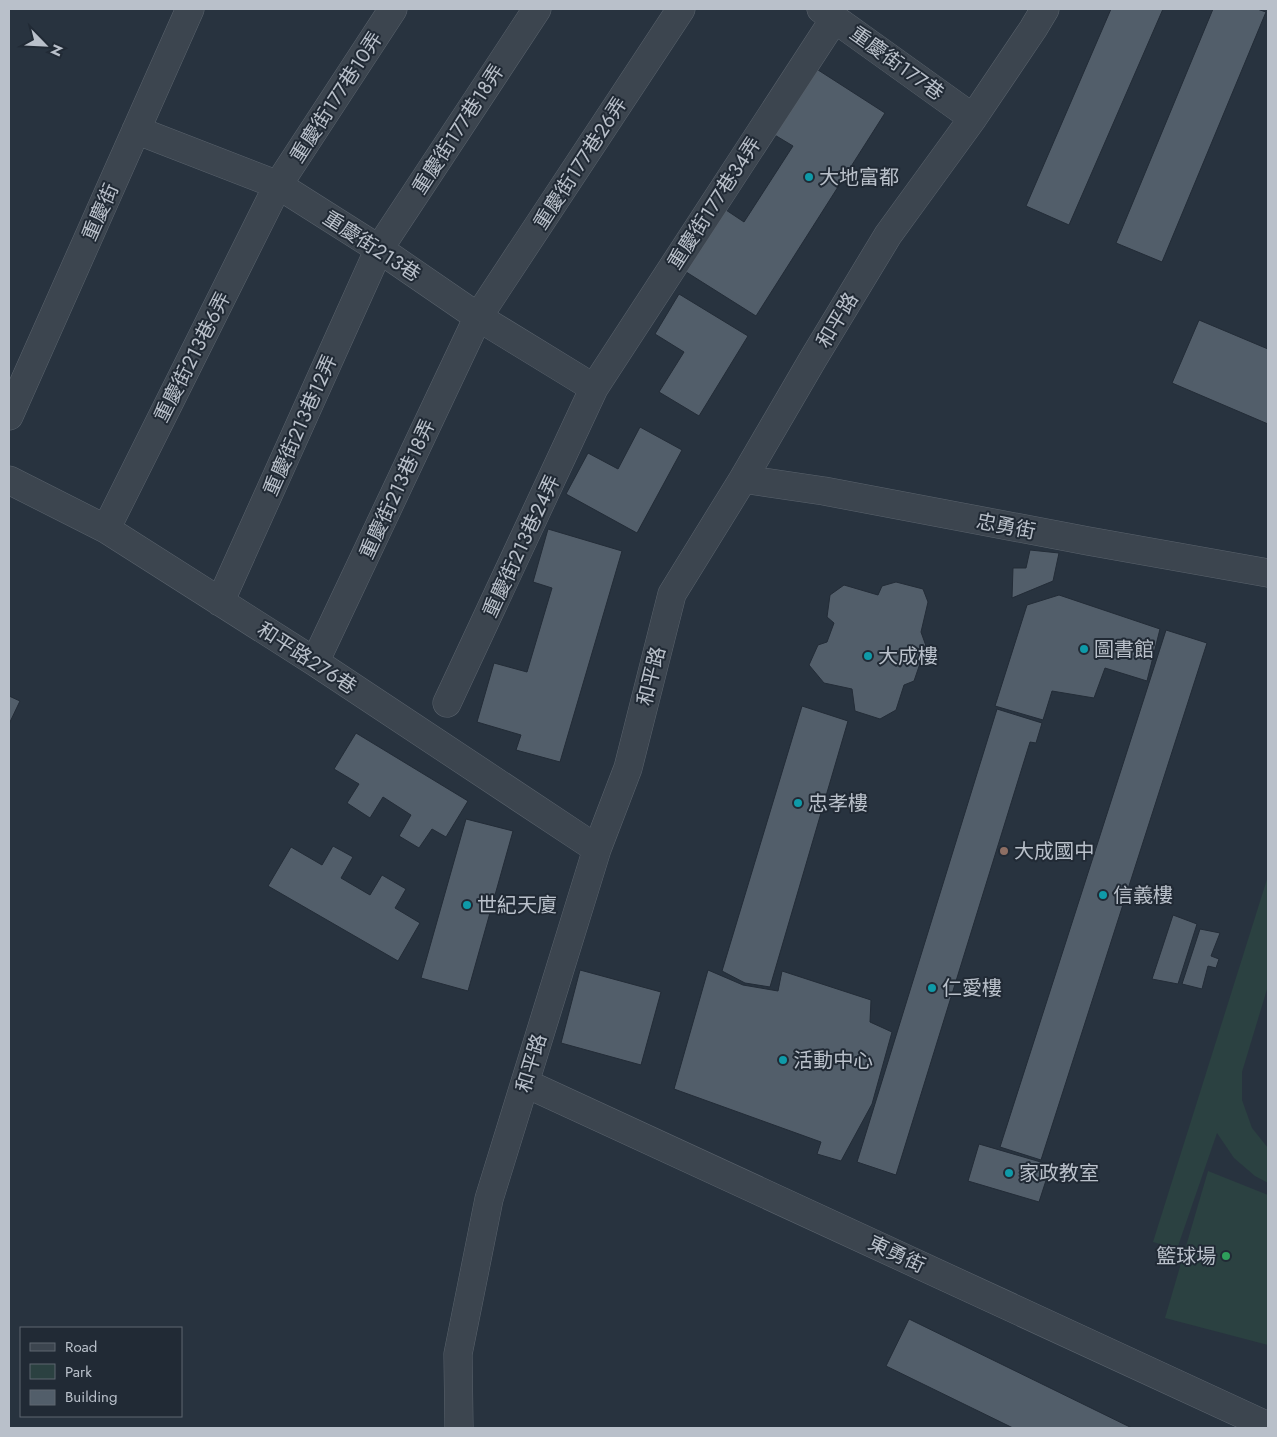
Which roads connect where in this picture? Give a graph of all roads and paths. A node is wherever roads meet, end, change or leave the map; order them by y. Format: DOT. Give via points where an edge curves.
graph roads {
  1 [pos="190,9"];
  2 [pos="393,9"];
  3 [pos="537,9"];
  4 [pos="681,9"];
  5 [pos="1045,9"];
  6 [pos="828,13"];
  7 [pos="973,118"];
  8 [pos="136,130"];
  9 [pos="278,186"];
  10 [pos="379,249"];
  11 [pos="478,316"];
  12 [pos="594,388"];
  13 [pos="9,416"];
  14 [pos="743,479"];
  15 [pos="9,480"];
  16 [pos="106,529"];
  17 [pos="1268,573"];
  18 [pos="220,602"];
  19 [pos="315,662"];
  20 [pos="447,703"];
  21 [pos="597,849"];
  22 [pos="525,1083"];
  23 [pos="1260,1425"];
  24 [pos="459,1428"];
  1 -- 8 [label="street, 重慶街"];
  2 -- 9 [label="street, 重慶街177巷10弄"];
  3 -- 10 [label="street, 重慶街177巷18弄"];
  4 -- 11 [label="street, 重慶街177巷26弄"];
  5 -- 7 [label="street, 和平路"];
  6 -- 7 [label="street, 重慶街177巷"];
  6 -- 12 [label="street, 重慶街177巷34弄"];
  7 -- 14 [label="street, 和平路" via="888,235"];
  8 -- 9 [label="street, 重慶街213巷"];
  8 -- 13 [label="street, 重慶街"];
  9 -- 10 [label="street, 重慶街213巷"];
  9 -- 16 [label="street, 重慶街213巷6弄"];
  10 -- 11 [label="street, 重慶街213巷"];
  10 -- 18 [label="street, 重慶街213巷12弄"];
  11 -- 12 [label="street, 重慶街213巷"];
  11 -- 19 [label="street, 重慶街213巷18弄"];
  12 -- 20 [label="street, 重慶街213巷24弄"];
  14 -- 17 [label="street, 忠勇街"];
  14 -- 21 [label="street, 和平路" via="672,594 628,768"];
  15 -- 16 [label="street, 和平路276巷"];
  16 -- 18 [label="street, 和平路276巷"];
  18 -- 19 [label="street, 和平路276巷"];
  19 -- 21 [label="street, 和平路276巷"];
  21 -- 22 [label="street, 和平路"];
  22 -- 23 [label="street, 東勇街"];
  22 -- 24 [label="street, 和平路" via="488,1199 458,1354"];
}
